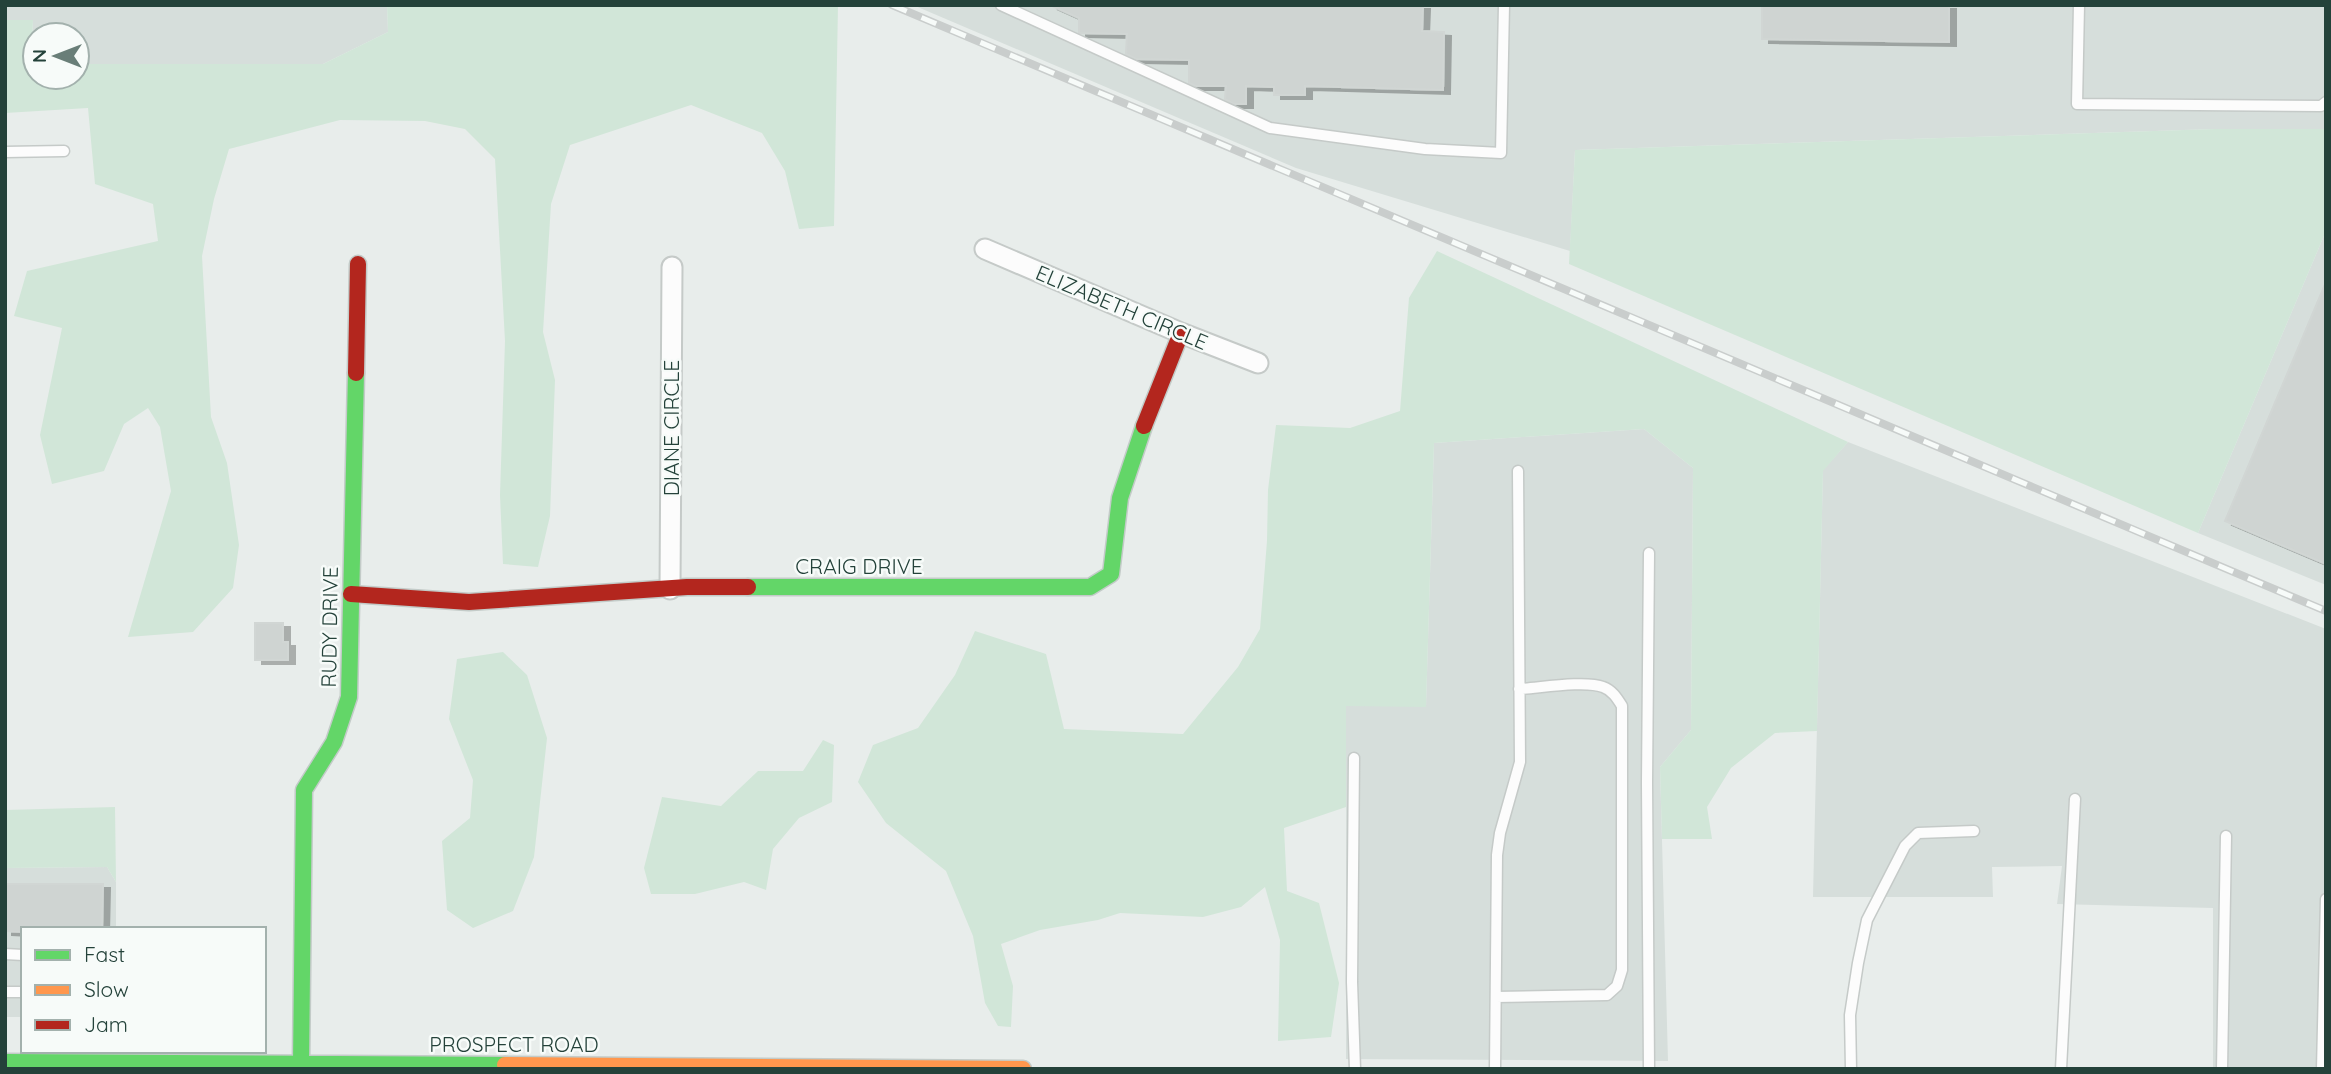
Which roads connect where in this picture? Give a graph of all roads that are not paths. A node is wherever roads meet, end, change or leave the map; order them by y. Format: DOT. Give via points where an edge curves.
graph roads {
  1 [pos="1001,5"];
  2 [pos="1504,5"];
  3 [pos="2079,5"];
  4 [pos="2326,102"];
  5 [pos="64,151"];
  6 [pos="5,152"];
  7 [pos="985,249"];
  8 [pos="358,264"];
  9 [pos="672,267"];
  10 [pos="1181,333"];
  11 [pos="1258,362"];
  12 [pos="1518,471"];
  13 [pos="1649,553"];
  14 [pos="670,589"];
  15 [pos="351,594"];
  16 [pos="1519,689"];
  17 [pos="1354,758"];
  18 [pos="2075,799"];
  19 [pos="1974,831"];
  20 [pos="2226,836"];
  21 [pos="2326,899"];
  22 [pos="1496,997"];
  23 [pos="2324,1025"];
  24 [pos="98,1057"];
  25 [pos="5,1062"];
  26 [pos="301,1064"];
  27 [pos="1023,1069"];
  28 [pos="1355,1069"];
  29 [pos="1495,1069"];
  30 [pos="1649,1069"];
  31 [pos="1852,1069"];
  32 [pos="2061,1069"];
  33 [pos="2222,1069"];
  34 [pos="2322,1069"];
  1 -- 2 [label="lane" via="1270,128 1424,149 1501,153"];
  3 -- 4 [label="lane" via="2077,104 2321,106"];
  5 -- 6 [label="lane"];
  7 -- 10 [label="street, ELIZABETH CIRCLE"];
  8 -- 15 [label="street, RUDY DRIVE"];
  9 -- 14 [label="street, DIANE CIRCLE"];
  10 -- 11 [label="street, ELIZABETH CIRCLE"];
  10 -- 14 [label="street, CRAIG DRIVE" via="1120,498 1111,574 1090,587"];
  12 -- 16 [label="lane"];
  13 -- 30 [label="lane"];
  14 -- 15 [label="street, CRAIG DRIVE" via="469,602"];
  15 -- 26 [label="street, RUDY DRIVE" via="349,697 334,742 304,790"];
  16 -- 22 [label="lane" via="1520,762 1497,855"];
  16 -- 22 [label="lane" via="1601,686 1612,691 1622,706 1622,970 1608,995"];
  17 -- 28 [label="lane"];
  18 -- 32 [label="lane"];
  19 -- 31 [label="lane" via="1918,833 1905,846 1877,899 1867,920 1850,1015"];
  20 -- 33 [label="lane"];
  21 -- 23 [label="lane"];
  22 -- 29 [label="lane"];
  23 -- 34 [label="lane"];
  24 -- 25 [label="street, PROSPECT ROAD"];
  24 -- 26 [label="street, PROSPECT ROAD"];
  26 -- 27 [label="street, PROSPECT ROAD"];
}
